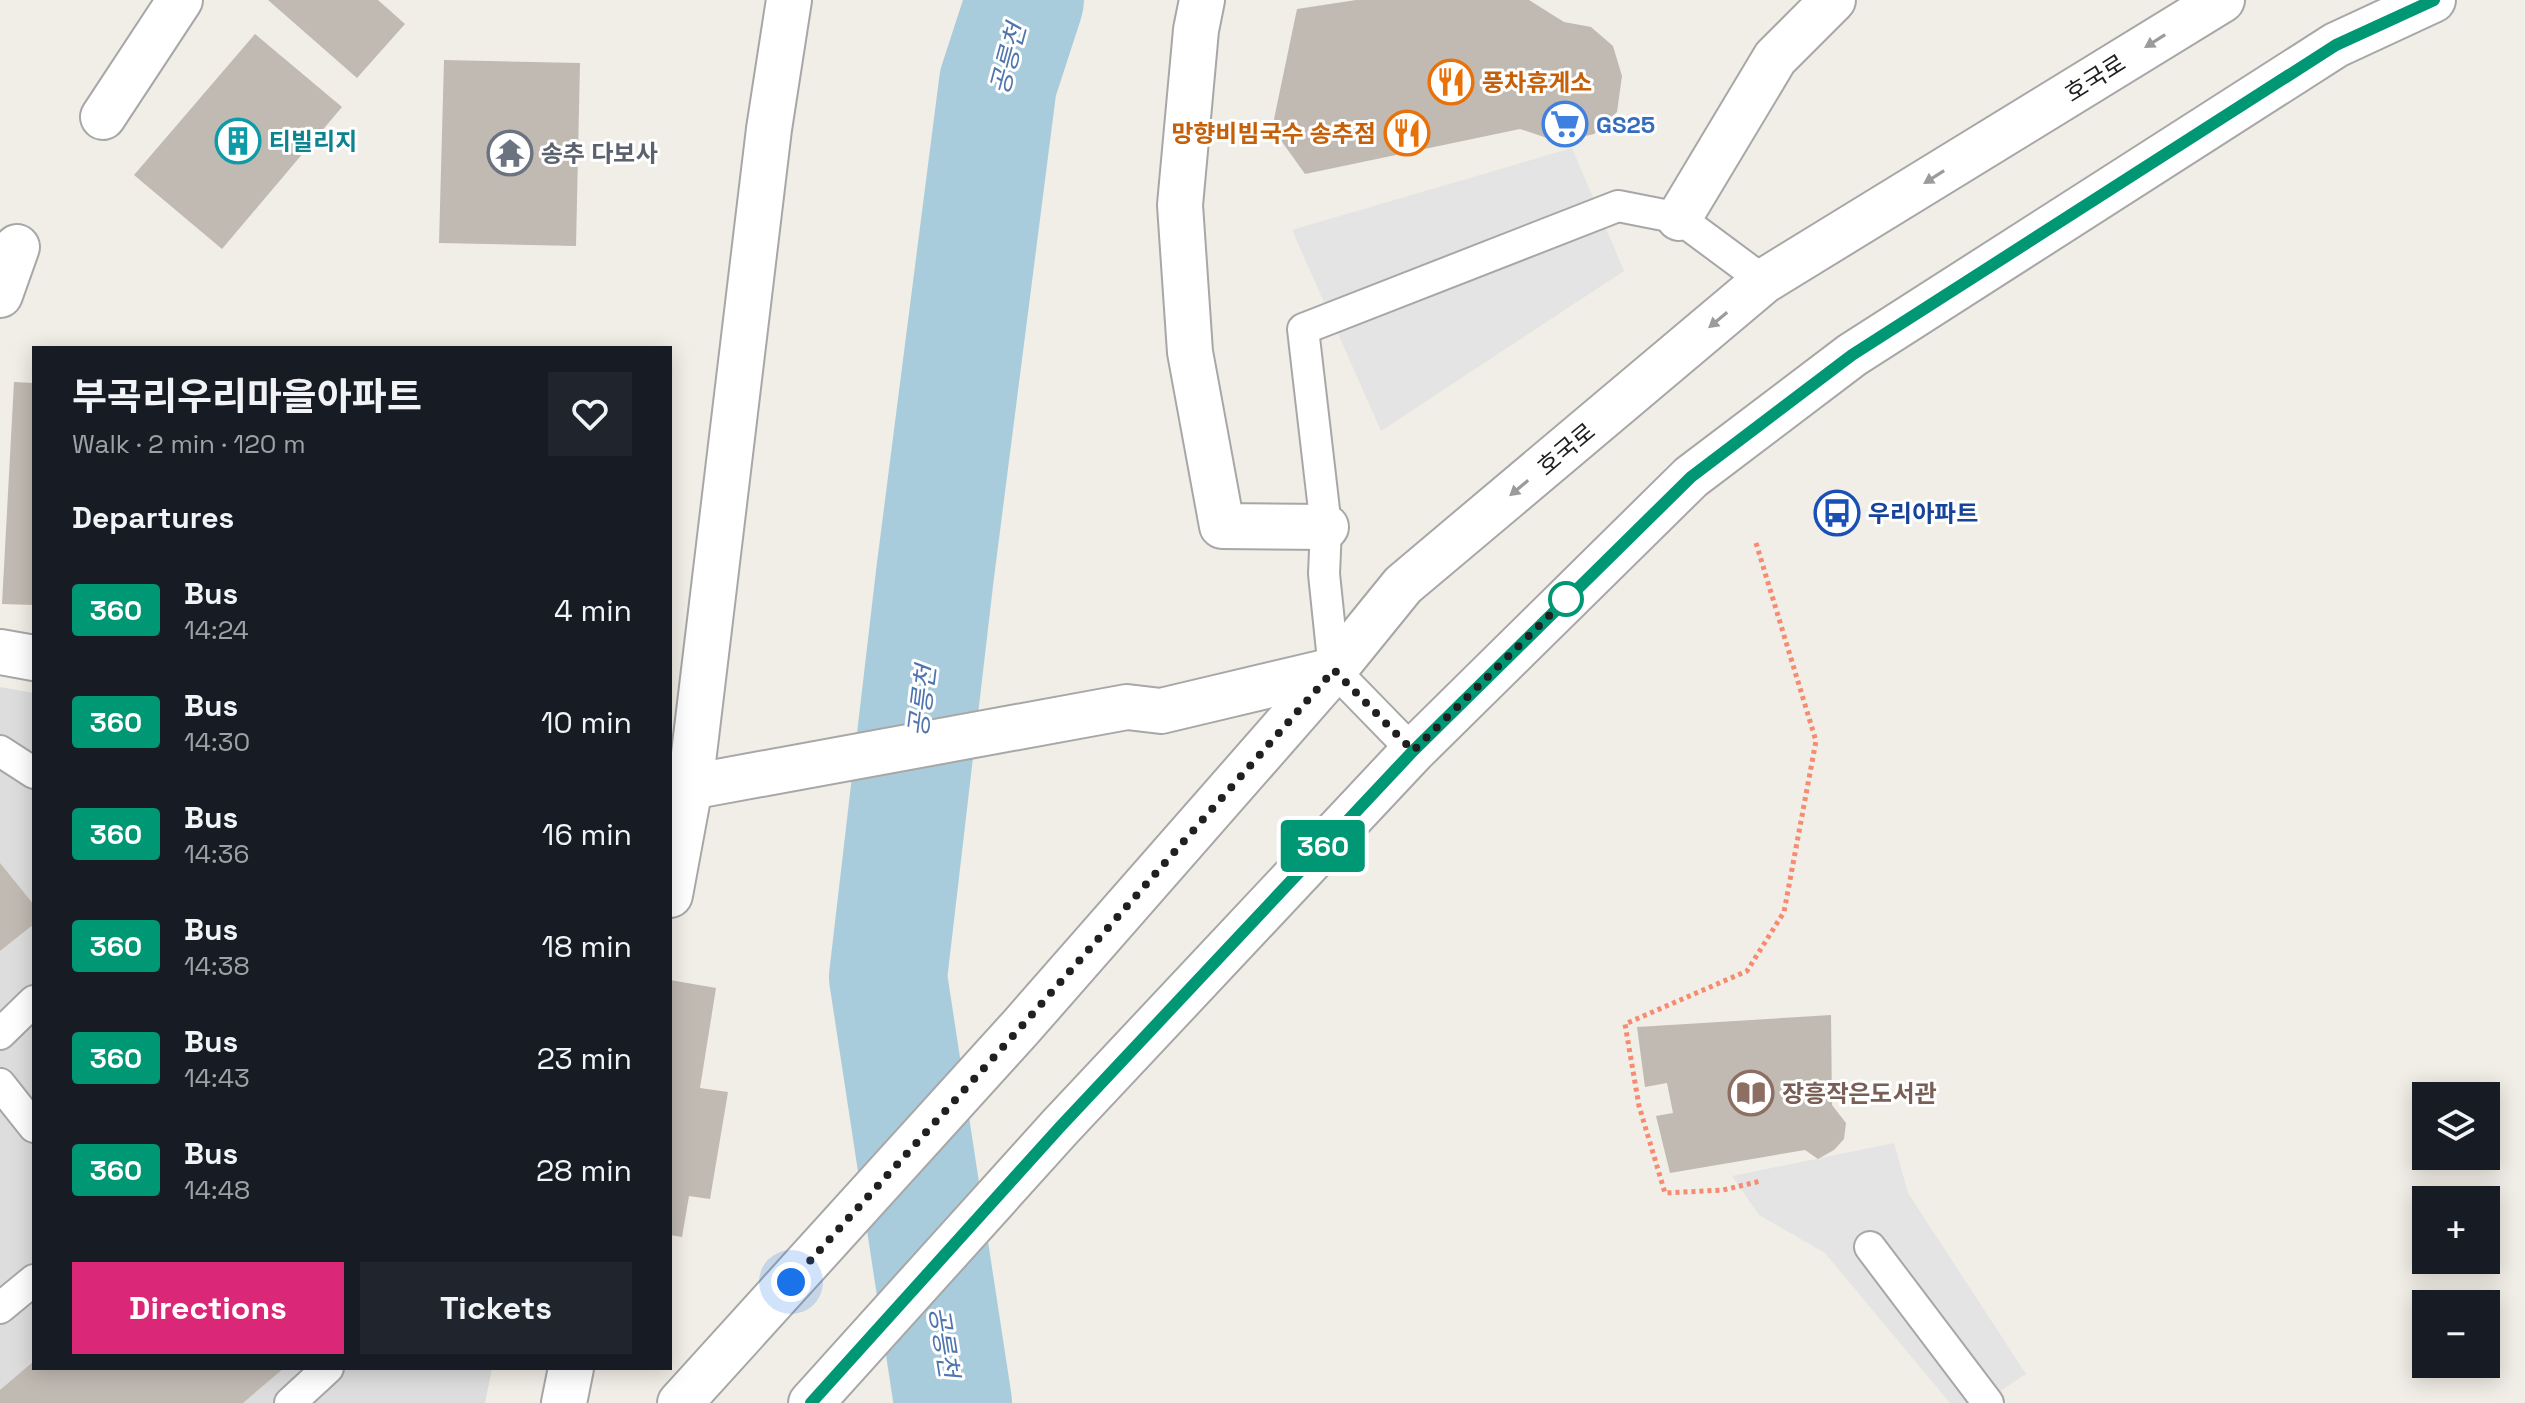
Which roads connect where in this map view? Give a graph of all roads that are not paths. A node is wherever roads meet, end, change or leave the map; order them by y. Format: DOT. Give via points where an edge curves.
graph roads {
  1 [pos="180,0"];
  2 [pos="789,0"];
  3 [pos="1202,0"];
  4 [pos="1833,0"];
  5 [pos="2222,0"];
  6 [pos="2433,0"];
  7 [pos="103,117"];
  8 [pos="1679,218"];
  9 [pos="17,247"];
  10 [pos="1764,281"];
  11 [pos="0,295"];
  12 [pos="1326,527"];
  13 [pos="0,652"];
  14 [pos="32,658"];
  15 [pos="1334,670"];
  16 [pos="0,751"];
  17 [pos="1413,751"];
  18 [pos="685,761"];
  19 [pos="32,772"];
  20 [pos="672,877"];
  21 [pos="32,1003"];
  22 [pos="0,1034"];
  23 [pos="0,1084"];
  24 [pos="32,1124"];
  25 [pos="1870,1247"];
  26 [pos="32,1282"];
  27 [pos="0,1308"];
  28 [pos="326,1370"];
  29 [pos="571,1370"];
  30 [pos="290,1403"];
  31 [pos="564,1403"];
  32 [pos="680,1403"];
  33 [pos="811,1403"];
  34 [pos="1988,1403"];
  1 -- 7 [label="street"];
  2 -- 18 [label="street"];
  3 -- 12 [label="street" via="1180,205 1190,352 1222,526"];
  4 -- 8 [label="street" via="1775,58"];
  5 -- 10 [label="street, 호국로, one-way"];
  6 -- 17 [label="street" via="2336,45 1852,355 1691,477"];
  8 -- 10 [label="lane"];
  8 -- 12 [label="lane" via="1618,206 1303,329"];
  9 -- 11 [label="street"];
  10 -- 15 [label="street, 호국로, one-way" via="1403,585"];
  12 -- 15 [label="lane" via="1324,574"];
  13 -- 14 [label="street"];
  15 -- 17 [label="lane"];
  15 -- 18 [label="street" via="1161,711 1127,707"];
  15 -- 32 [label="street, 호국로" via="1021,1027"];
  16 -- 19 [label="lane"];
  17 -- 33 [label="street" via="1060,1127"];
  18 -- 20 [label="street"];
  21 -- 22 [label="lane"];
  23 -- 24 [label="lane"];
  25 -- 34 [label="lane"];
  26 -- 27 [label="lane"];
  28 -- 30 [label="lane"];
  29 -- 31 [label="street"];
}
